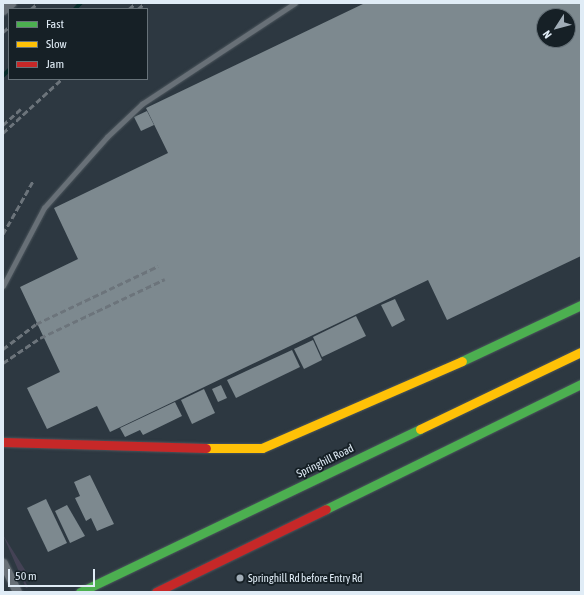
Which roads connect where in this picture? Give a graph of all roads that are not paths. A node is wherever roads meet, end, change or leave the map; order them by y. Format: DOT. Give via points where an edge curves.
graph roads {
  1 [pos="11,3"];
  2 [pos="295,3"];
  3 [pos="3,10"];
  4 [pos="3,286"];
  5 [pos="581,305"];
  6 [pos="581,352"];
  7 [pos="581,384"];
  8 [pos="3,442"];
  9 [pos="3,563"];
  10 [pos="17,592"];
  11 [pos="80,592"];
  12 [pos="156,592"];
  1 -- 3 [label="street"];
  2 -- 4 [label="lane" via="142,104 44,208"];
  5 -- 8 [label="main road" via="380,398 262,448 121,448"];
  6 -- 11 [label="main road, Springhill Road"];
  7 -- 12 [label="main road"];
  9 -- 10 [label="street"];
}
